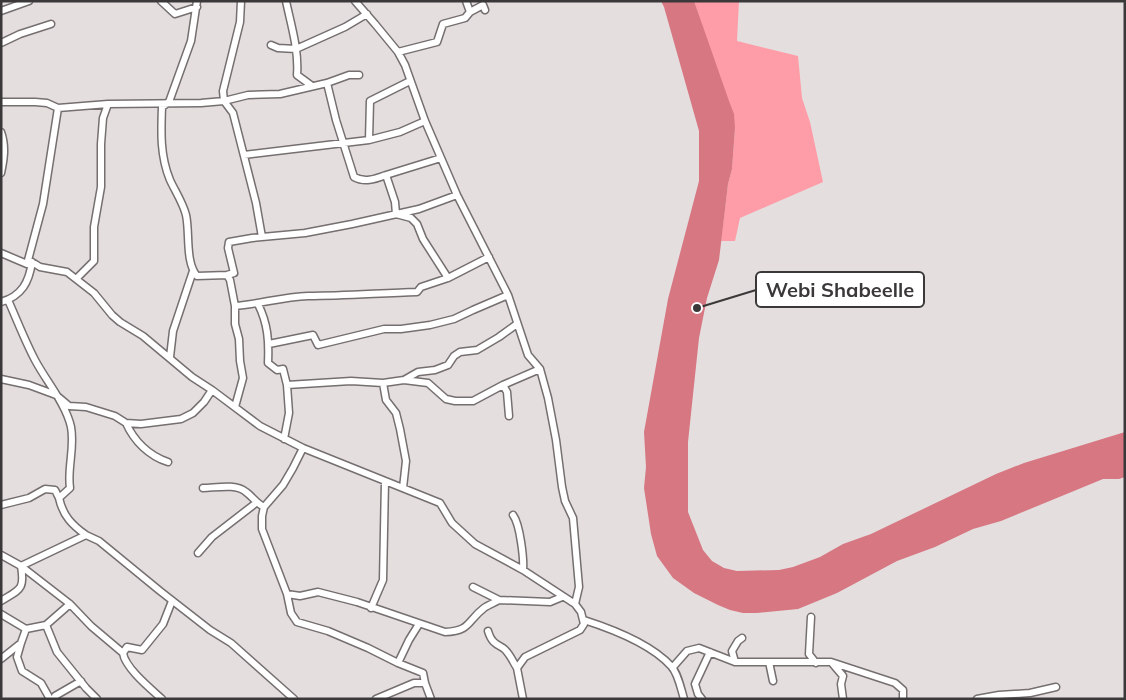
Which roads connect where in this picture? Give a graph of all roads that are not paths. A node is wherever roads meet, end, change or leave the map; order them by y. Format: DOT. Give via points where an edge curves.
graph roads {
  1 [pos="161,1"];
  2 [pos="241,1"];
  3 [pos="286,1"];
  4 [pos="355,1"];
  5 [pos="466,1"];
  6 [pos="27,2"];
  7 [pos="197,4"];
  8 [pos="485,10"];
  9 [pos="1,11"];
  10 [pos="470,12"];
  11 [pos="367,14"];
  12 [pos="51,24"];
  13 [pos="1,44"];
  14 [pos="271,45"];
  15 [pos="296,49"];
  16 [pos="398,52"];
  17 [pos="359,75"];
  18 [pos="410,81"];
  19 [pos="327,83"];
  20 [pos="312,86"];
  21 [pos="224,100"];
  22 [pos="1,102"];
  23 [pos="169,102"];
  24 [pos="108,104"];
  25 [pos="58,108"];
  26 [pos="425,121"];
  27 [pos="1,132"];
  28 [pos="369,140"];
  29 [pos="343,143"];
  30 [pos="244,154"];
  31 [pos="440,158"];
  32 [pos="1,173"];
  33 [pos="386,175"];
  34 [pos="457,195"];
  35 [pos="396,214"];
  36 [pos="262,237"];
  37 [pos="1,253"];
  38 [pos="489,257"];
  39 [pos="29,263"];
  40 [pos="193,271"];
  41 [pos="227,275"];
  42 [pos="448,278"];
  43 [pos="76,279"];
  44 [pos="508,294"];
  45 [pos="5,301"];
  46 [pos="258,304"];
  47 [pos="235,306"];
  48 [pos="517,324"];
  49 [pos="269,344"];
  50 [pos="170,357"];
  51 [pos="540,369"];
  52 [pos="1,379"];
  53 [pos="404,380"];
  54 [pos="383,384"];
  55 [pos="287,385"];
  56 [pos="503,385"];
  57 [pos="212,390"];
  58 [pos="56,395"];
  59 [pos="235,407"];
  60 [pos="509,416"];
  61 [pos="126,423"];
  62 [pos="284,438"];
  63 [pos="303,448"];
  64 [pos="168,462"];
  65 [pos="385,481"];
  66 [pos="203,488"];
  67 [pos="403,488"];
  68 [pos="59,498"];
  69 [pos="256,503"];
  70 [pos="1,505"];
  71 [pos="264,507"];
  72 [pos="514,515"];
  73 [pos="86,535"];
  74 [pos="198,553"];
  75 [pos="1,554"];
  76 [pos="21,566"];
  77 [pos="523,570"];
  78 [pos="474,587"];
  79 [pos="287,594"];
  80 [pos="562,597"];
  81 [pos="499,600"];
  82 [pos="172,601"];
  83 [pos="1,602"];
  84 [pos="70,604"];
  85 [pos="575,604"];
  86 [pos="371,608"];
  87 [pos="1,614"];
  88 [pos="810,617"];
  89 [pos="419,624"];
  90 [pos="584,624"];
  91 [pos="46,625"];
  92 [pos="26,629"];
  93 [pos="488,631"];
  94 [pos="742,638"];
  95 [pos="21,643"];
  96 [pos="710,652"];
  97 [pos="122,653"];
  98 [pos="1,659"];
  99 [pos="735,662"];
  100 [pos="769,662"];
  101 [pos="831,662"];
  102 [pos="398,663"];
  103 [pos="816,663"];
  104 [pos="673,667"];
  105 [pos="517,668"];
  106 [pos="81,681"];
  107 [pos="773,681"];
  108 [pos="425,684"];
  109 [pos="1056,686"];
  110 [pos="1005,697"];
  111 [pos="50,699"];
  112 [pos="55,699"];
  113 [pos="97,699"];
  114 [pos="162,699"];
  115 [pos="294,699"];
  116 [pos="376,699"];
  117 [pos="431,699"];
  118 [pos="524,699"];
  119 [pos="684,699"];
  120 [pos="702,699"];
  121 [pos="843,699"];
  122 [pos="903,699"];
  123 [pos="977,699"];
  1 -- 7 [label="street" via="175,14"];
  2 -- 21 [label="street" via="240,22 223,91"];
  3 -- 15 [label="street"];
  4 -- 11 [label="street"];
  5 -- 10 [label="street"];
  6 -- 9 [label="street"];
  7 -- 23 [label="street" via="191,41"];
  8 -- 10 [label="street" via="483,5"];
  10 -- 16 [label="street" via="465,18 443,24 438,42"];
  11 -- 15 [label="street"];
  11 -- 16 [label="street"];
  12 -- 13 [label="street"];
  14 -- 15 [label="street"];
  15 -- 20 [label="street" via="297,74"];
  16 -- 18 [label="street"];
  17 -- 19 [label="street"];
  18 -- 26 [label="street"];
  18 -- 28 [label="street" via="370,101"];
  19 -- 20 [label="street"];
  19 -- 29 [label="street"];
  20 -- 21 [label="street" via="280,94"];
  21 -- 23 [label="street"];
  21 -- 30 [label="street" via="234,113"];
  22 -- 25 [label="street" via="47,103"];
  23 -- 24 [label="street"];
  23 -- 40 [label="street" via="162,107 161,148 170,179 186,214"];
  24 -- 25 [label="street"];
  24 -- 43 [label="street" via="103,118 94,261"];
  25 -- 39 [label="street" via="43,204"];
  26 -- 28 [label="street"];
  26 -- 31 [label="street"];
  27 -- 32 [label="street" via="4,152"];
  28 -- 29 [label="street"];
  29 -- 30 [label="street"];
  29 -- 33 [label="street" via="354,177 368,180"];
  30 -- 36 [label="street"];
  31 -- 33 [label="street"];
  31 -- 34 [label="street"];
  33 -- 35 [label="street"];
  34 -- 35 [label="street"];
  34 -- 38 [label="street"];
  35 -- 36 [label="street" via="306,233"];
  35 -- 42 [label="street" via="411,218 417,224"];
  36 -- 41 [label="street" via="229,242 234,273"];
  37 -- 39 [label="street"];
  38 -- 42 [label="street"];
  38 -- 44 [label="street"];
  39 -- 43 [label="street" via="67,272"];
  39 -- 45 [label="street" via="30,276 26,286"];
  40 -- 41 [label="street" via="197,276"];
  40 -- 50 [label="street" via="173,331"];
  41 -- 47 [label="street"];
  42 -- 46 [label="street" via="421,287 417,292 308,296"];
  43 -- 50 [label="street" via="94,293 112,315"];
  44 -- 48 [label="street"];
  44 -- 49 [label="street" via="454,320 384,329 318,344 313,335"];
  45 -- 58 [label="street"];
  46 -- 47 [label="street"];
  46 -- 49 [label="street" via="265,318"];
  47 -- 59 [label="street" via="234,324 243,378"];
  48 -- 51 [label="street" via="528,355"];
  48 -- 53 [label="street" via="477,350 460,352 448,365 418,372"];
  49 -- 55 [label="street" via="268,363 276,370 283,369"];
  50 -- 57 [label="street"];
  51 -- 56 [label="street"];
  51 -- 85 [label="street" via="556,440 562,488 573,518 579,587"];
  52 -- 58 [label="street" via="29,384"];
  53 -- 54 [label="street"];
  53 -- 56 [label="street" via="428,383 446,399 455,401 473,401"];
  54 -- 55 [label="street" via="351,381"];
  54 -- 67 [label="street" via="386,400 396,413 406,460"];
  55 -- 62 [label="street" via="289,413"];
  56 -- 60 [label="street"];
  57 -- 59 [label="street"];
  57 -- 61 [label="street" via="193,414 182,419"];
  58 -- 61 [label="street" via="70,406 86,407"];
  58 -- 68 [label="street" via="71,427 72,450 68,476 70,488"];
  59 -- 62 [label="street" via="260,426"];
  61 -- 64 [label="street" via="143,447 158,459"];
  62 -- 63 [label="street"];
  63 -- 65 [label="street"];
  63 -- 71 [label="street" via="283,485"];
  65 -- 67 [label="street"];
  65 -- 86 [label="street" via="383,580"];
  66 -- 69 [label="street" via="238,488 246,491"];
  67 -- 77 [label="street" via="440,502 452,523 475,544"];
  68 -- 70 [label="street" via="55,490 45,489 29,498"];
  68 -- 73 [label="street" via="70,524"];
  69 -- 71 [label="street"];
  69 -- 74 [label="street" via="212,537"];
  71 -- 79 [label="street" via="262,529"];
  72 -- 77 [label="street" via="524,556"];
  73 -- 76 [label="street"];
  73 -- 82 [label="street" via="99,541"];
  75 -- 76 [label="street"];
  76 -- 83 [label="street" via="24,581 20,589"];
  76 -- 84 [label="street"];
  77 -- 80 [label="street"];
  78 -- 81 [label="street"];
  79 -- 86 [label="street" via="300,596 318,592"];
  79 -- 102 [label="street" via="297,622 328,631"];
  80 -- 81 [label="street" via="550,602"];
  80 -- 85 [label="street"];
  81 -- 89 [label="street" via="458,632 445,632"];
  82 -- 97 [label="street" via="163,624 142,650 127,647"];
  82 -- 115 [label="street" via="231,643"];
  84 -- 91 [label="street"];
  84 -- 97 [label="street"];
  85 -- 90 [label="street"];
  86 -- 89 [label="street"];
  87 -- 92 [label="street"];
  88 -- 103 [label="street" via="809,654"];
  89 -- 102 [label="street"];
  90 -- 104 [label="street" via="584,620 604,626 641,643"];
  90 -- 105 [label="street" via="580,630 525,657"];
  91 -- 92 [label="street"];
  91 -- 106 [label="street" via="57,652"];
  92 -- 95 [label="street"];
  93 -- 105 [label="street" via="491,640 504,648"];
  94 -- 99 [label="street" via="732,651"];
  95 -- 98 [label="street"];
  95 -- 111 [label="street" via="17,657 22,671 41,683"];
  96 -- 99 [label="street"];
  96 -- 104 [label="street" via="699,648 687,652"];
  96 -- 120 [label="street" via="695,684"];
  97 -- 114 [label="street" via="124,660"];
  99 -- 100 [label="street"];
  100 -- 103 [label="street"];
  100 -- 107 [label="street"];
  101 -- 103 [label="street"];
  101 -- 121 [label="street" via="843,676"];
  101 -- 122 [label="street" via="895,683 903,690"];
  102 -- 108 [label="street" via="423,672"];
  104 -- 119 [label="street"];
  105 -- 118 [label="street"];
  106 -- 112 [label="street"];
  106 -- 113 [label="street"];
  108 -- 116 [label="street" via="414,684"];
  108 -- 117 [label="street"];
  109 -- 110 [label="street"];
  110 -- 123 [label="street"];
}
